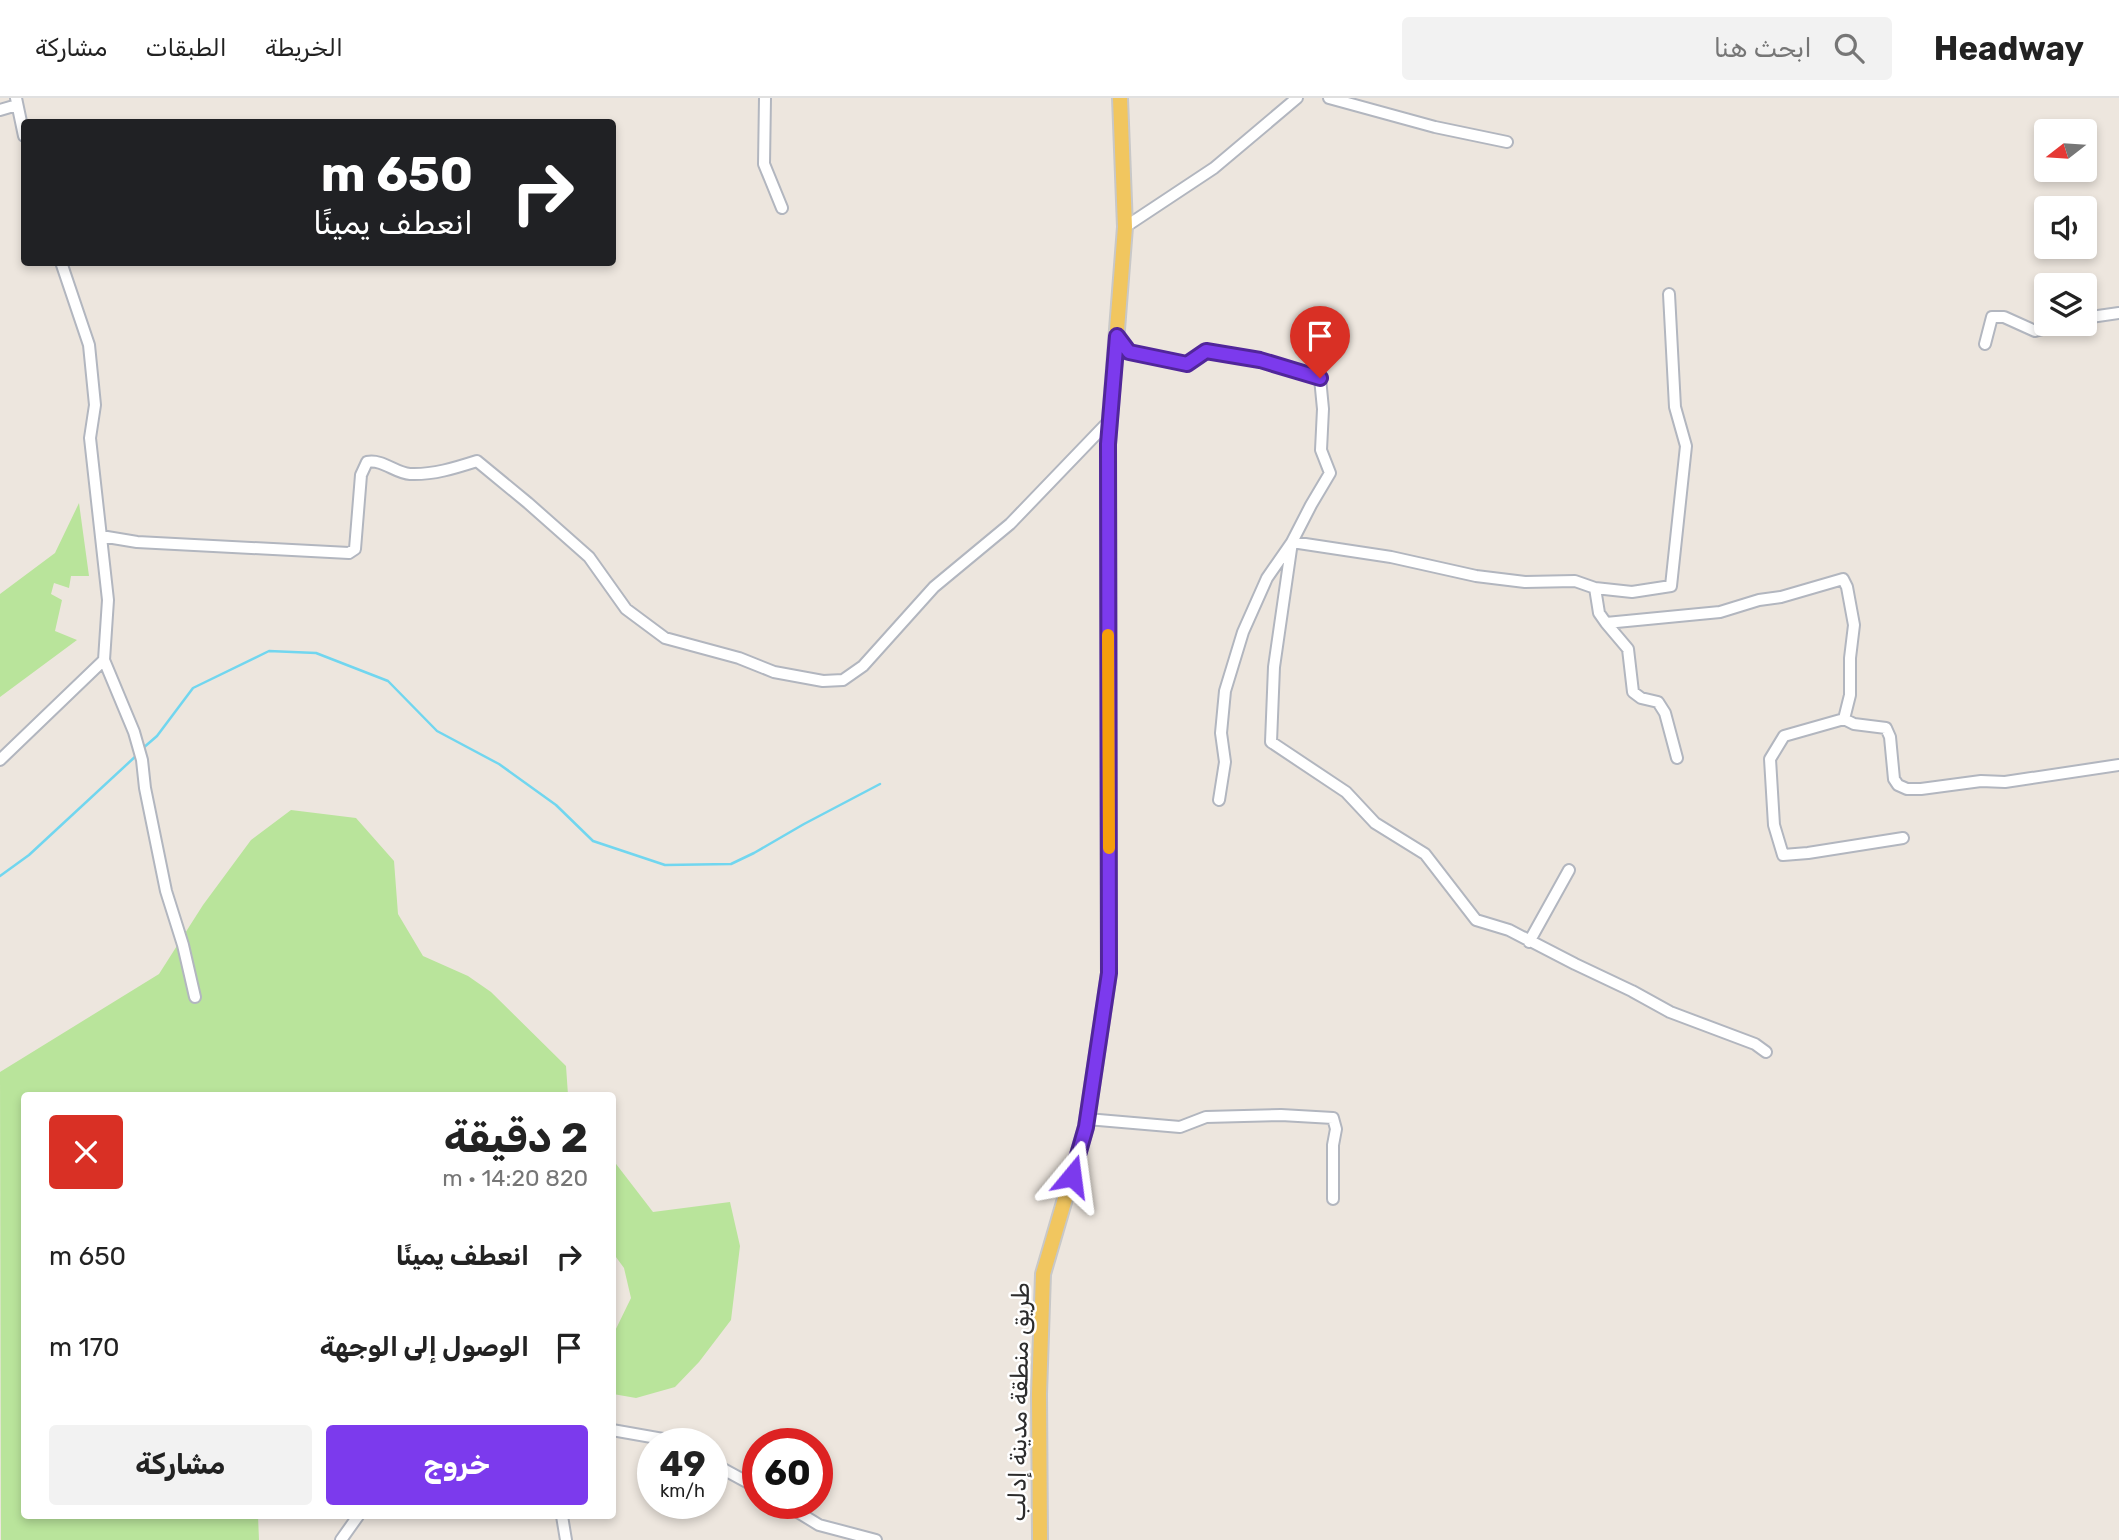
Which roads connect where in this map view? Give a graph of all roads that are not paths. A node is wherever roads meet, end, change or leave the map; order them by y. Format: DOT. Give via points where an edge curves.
graph roads {
  1 [pos="765,98"];
  2 [pos="1120,98"];
  3 [pos="1297,98"];
  4 [pos="1329,98"];
  5 [pos="16,102"];
  6 [pos="0,110"];
  7 [pos="21,123"];
  8 [pos="1507,142"];
  9 [pos="782,208"];
  10 [pos="1125,227"];
  11 [pos="62,266"];
  12 [pos="1670,294"];
  13 [pos="2119,313"];
  14 [pos="2097,316"];
  15 [pos="2034,331"];
  16 [pos="1117,336"];
  17 [pos="1985,344"];
  18 [pos="1110,420"];
  19 [pos="101,536"];
  20 [pos="1292,542"];
  21 [pos="1595,589"];
  22 [pos="1606,623"];
  23 [pos="104,660"];
  24 [pos="1844,719"];
  25 [pos="1677,758"];
  26 [pos="0,760"];
  27 [pos="2119,765"];
  28 [pos="1219,800"];
  29 [pos="1903,838"];
  30 [pos="1569,870"];
  31 [pos="1529,942"];
  32 [pos="195,997"];
  33 [pos="1766,1052"];
  34 [pos="1087,1119"];
  35 [pos="1333,1199"];
  36 [pos="616,1431"];
  37 [pos="637,1434"];
  38 [pos="356,1519"];
  39 [pos="562,1519"];
  40 [pos="809,1519"];
  41 [pos="343,1538"];
  42 [pos="331,1540"];
  43 [pos="566,1540"];
  44 [pos="876,1540"];
  45 [pos="1040,1540"];
  1 -- 9 [label="street" via="764,164"];
  2 -- 10 [label="main road, طريق منطقة مدينة إدلب"];
  3 -- 10 [label="street" via="1214,168"];
  4 -- 8 [label="street"];
  5 -- 6 [label="street"];
  5 -- 7 [label="street"];
  10 -- 16 [label="main road, طريق منطقة مدينة إدلب"];
  11 -- 19 [label="street" via="89,345 95,405 90,438"];
  12 -- 21 [label="street" via="1675,407 1686,446 1671,586 1632,592"];
  13 -- 14 [label="street"];
  15 -- 17 [label="street" via="1993,317"];
  16 -- 18 [label="main road, طريق منطقة مدينة إدلب"];
  16 -- 20 [label="street" via="1129,352 1187,364 1206,351 1260,360 1320,378 1321,450 1330,473"];
  18 -- 19 [label="street" via="1010,524 934,587 863,666 843,680 823,681 774,671 666,638 626,609 589,557 477,461 443,471 408,474 376,460 367,462 361,475 355,549 349,553 137,542"];
  18 -- 34 [label="main road, طريق منطقة مدينة إدلب" via="1109,973"];
  19 -- 23 [label="street" via="108,600"];
  20 -- 21 [label="street" via="1476,576 1576,582"];
  20 -- 28 [label="street" via="1267,579 1242,632 1225,691"];
  20 -- 31 [label="street" via="1274,667 1270,742 1346,792 1375,823 1424,854 1476,920"];
  21 -- 22 [label="street"];
  22 -- 24 [label="street" via="1720,612 1843,579 1854,625"];
  22 -- 25 [label="street" via="1628,649 1633,692 1658,702 1665,713"];
  23 -- 26 [label="street"];
  23 -- 32 [label="street" via="142,760 166,891"];
  24 -- 27 [label="street" via="1886,728 1894,779 1907,789 2005,782"];
  24 -- 29 [label="street" via="1784,736 1770,759 1774,825 1783,855"];
  30 -- 31 [label="street"];
  31 -- 33 [label="street" via="1670,1012"];
  34 -- 35 [label="street" via="1181,1127 1206,1116 1333,1118"];
  34 -- 45 [label="main road, طريق منطقة مدينة إدلب" via="1043,1275"];
  36 -- 37 [label="street"];
  38 -- 41 [label="street"];
  39 -- 43 [label="street"];
  40 -- 44 [label="street"];
  41 -- 42 [label="street"];
}
